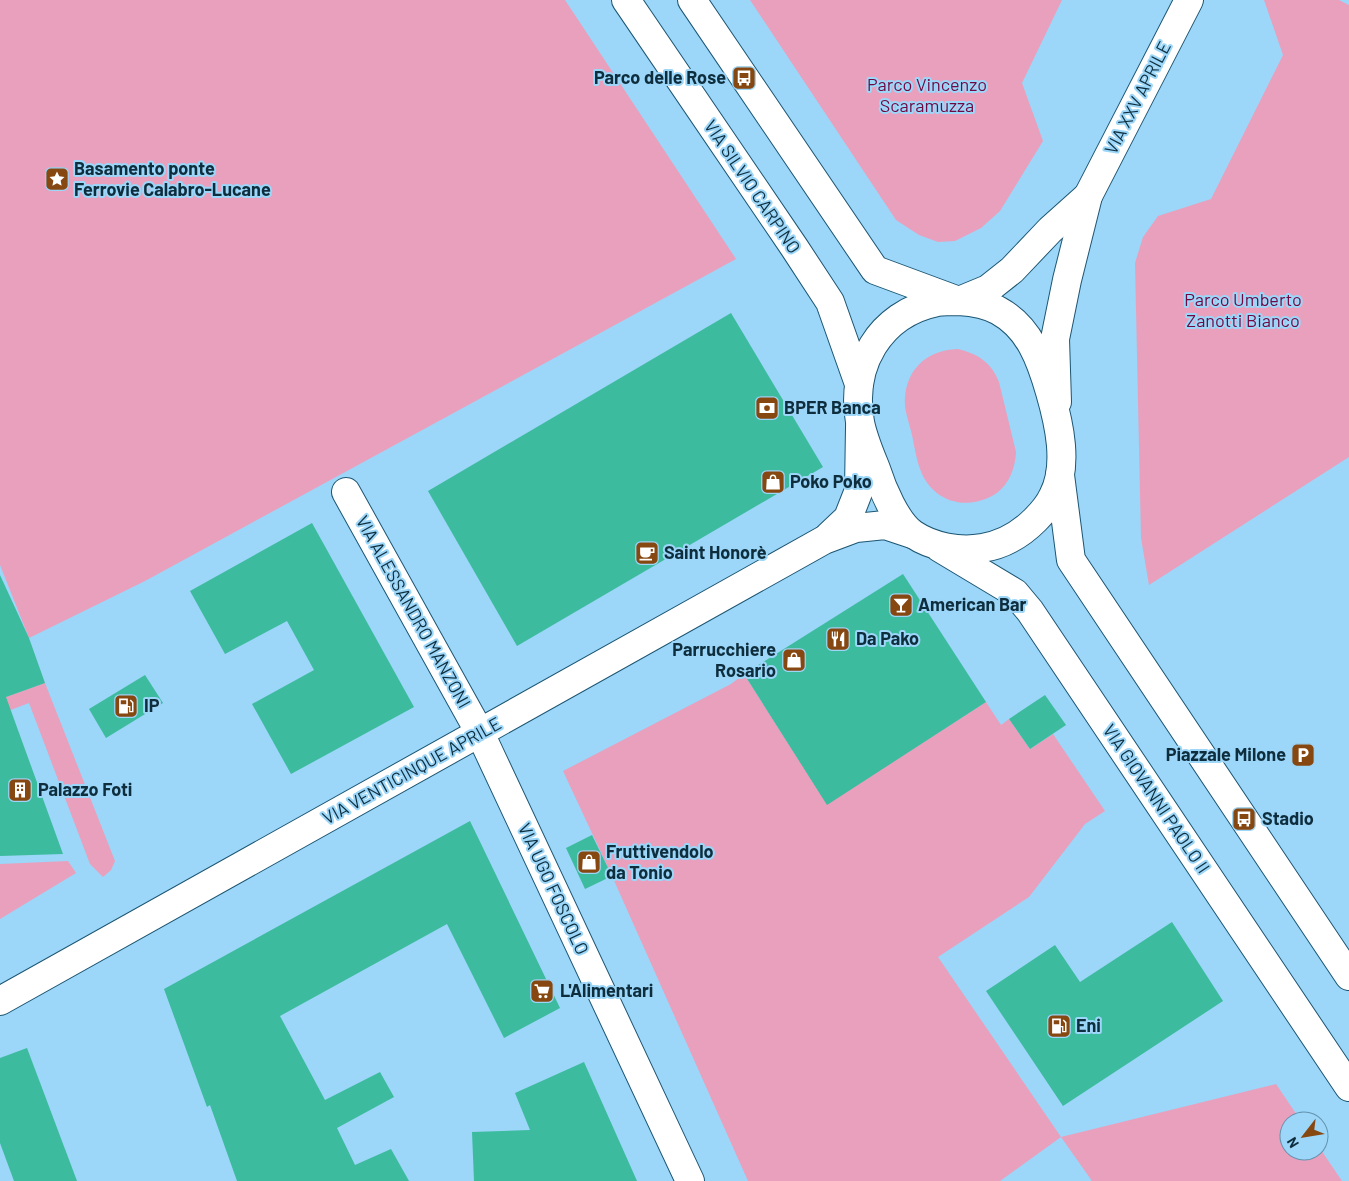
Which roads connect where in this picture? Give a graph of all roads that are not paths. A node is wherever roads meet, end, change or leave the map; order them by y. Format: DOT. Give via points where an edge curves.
graph roads {
  1 [pos="626,0"];
  2 [pos="692,0"];
  3 [pos="1189,0"];
  4 [pos="1088,196"];
  5 [pos="959,301"];
  6 [pos="859,384"];
  7 [pos="860,423"];
  8 [pos="1058,424"];
  9 [pos="1060,474"];
  10 [pos="346,492"];
  11 [pos="922,539"];
  12 [pos="824,540"];
  13 [pos="480,732"];
  14 [pos="1349,976"];
  15 [pos="0,1001"];
  16 [pos="1349,1087"];
  17 [pos="690,1181"];
  1 -- 6 [label="street, VIA SILVIO CARPINO" via="830,302"];
  2 -- 5 [label="street" via="874,270"];
  3 -- 4 [label="street, VIA XXV APRILE"];
  4 -- 5 [label="street" via="1012,270 988,289"];
  4 -- 8 [label="street" via="1055,339"];
  5 -- 6 [label="street" via="937,302 896,320 881,333 871,349"];
  5 -- 8 [label="street" via="980,303 1000,311 1030,341 1040,358"];
  6 -- 7 [label="street"];
  7 -- 11 [label="street" via="882,489 896,514"];
  7 -- 12 [label="street" via="859,490 848,518"];
  8 -- 9 [label="street"];
  9 -- 11 [label="street" via="1054,495 1043,512 1027,529 1007,540 982,548 954,548"];
  9 -- 14 [label="street" via="1071,560"];
  10 -- 13 [label="street, VIA ALESSANDRO MANZONI"];
  11 -- 12 [label="street" via="885,525 856,528"];
  11 -- 16 [label="street, VIA GIOVANNI PAOLO II" via="1016,593"];
  12 -- 13 [label="street, VIA VENTICINQUE APRILE"];
  13 -- 15 [label="street, VIA VENTICINQUE APRILE"];
  13 -- 17 [label="street, VIA UGO FOSCOLO"];
}
